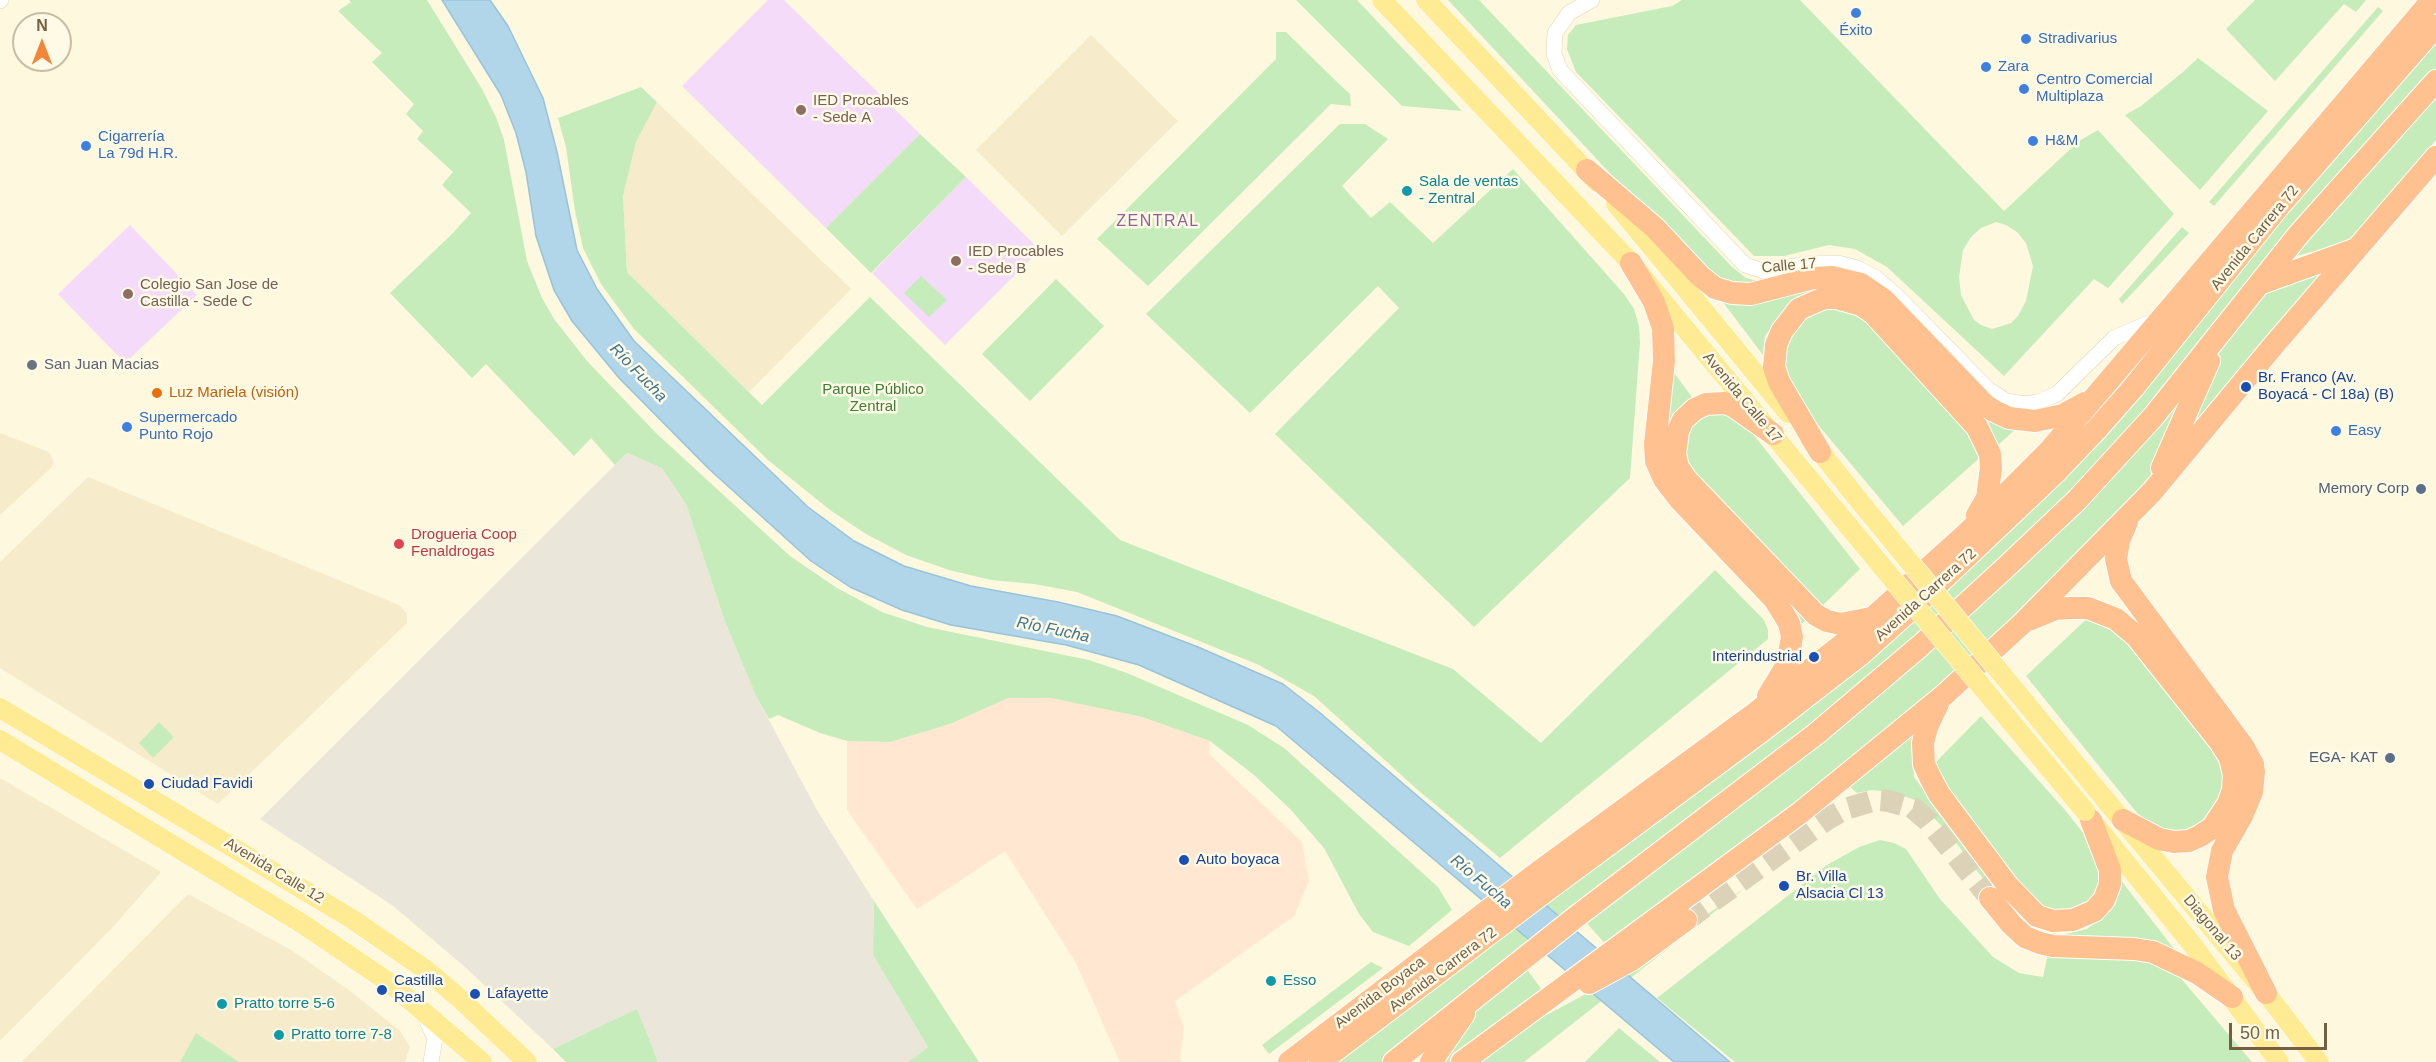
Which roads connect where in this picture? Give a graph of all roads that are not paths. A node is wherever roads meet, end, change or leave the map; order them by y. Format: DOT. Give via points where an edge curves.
graph roads {
  1 [pos="1382,0"];
  2 [pos="1426,0"];
  3 [pos="1592,0"];
  4 [pos="2432,0"];
  5 [pos="2436,26"];
  6 [pos="2436,81"];
  7 [pos="2436,157"];
  8 [pos="1587,170"];
  9 [pos="2248,217"];
  10 [pos="2357,249"];
  11 [pos="1631,263"];
  12 [pos="2225,275"];
  13 [pos="2262,283"];
  14 [pos="2163,316"];
  15 [pos="2219,336"];
  16 [pos="2096,396"];
  17 [pos="1773,434"];
  18 [pos="1820,452"];
  19 [pos="2152,492"];
  20 [pos="2129,515"];
  21 [pos="1966,534"];
  22 [pos="1872,618"];
  23 [pos="2024,622"];
  24 [pos="1942,697"];
  25 [pos="0,708"];
  26 [pos="1758,711"];
  27 [pos="0,741"];
  28 [pos="2103,797"];
  29 [pos="2088,816"];
  30 [pos="2123,820"];
  31 [pos="1540,883"];
  32 [pos="1990,898"];
  33 [pos="1686,920"];
  34 [pos="1478,931"];
  35 [pos="1618,958"];
  36 [pos="1386,989"];
  37 [pos="2266,993"];
  38 [pos="1475,997"];
  39 [pos="2232,998"];
  40 [pos="421,1010"];
  41 [pos="1370,1024"];
  42 [pos="431,1062"];
  43 [pos="482,1062"];
  44 [pos="528,1062"];
  45 [pos="1289,1062"];
  46 [pos="1320,1062"];
  47 [pos="1394,1062"];
  48 [pos="1431,1062"];
  49 [pos="1461,1062"];
  50 [pos="2279,1062"];
  51 [pos="2319,1062"];
  1 -- 11 [label="main road, Avenida Calle 17"];
  2 -- 8 [label="main road, Avenida Calle 17"];
  3 -- 14 [label="street, Calle 17" via="1575,9 1555,33 1554,54 1560,70 1745,265 1763,271 1814,263 1857,268 1896,295 1988,389 2006,401 2025,404 2057,394 2114,338"];
  4 -- 9 [label="highway, Avenida Carrera 72"];
  5 -- 12 [label="highway, Avenida Carrera 72" via="2279,206"];
  6 -- 13 [label="highway" via="2299,234"];
  7 -- 10 [label="highway"];
  8 -- 16 [label="highway" via="1655,228 1716,288 1751,294 1832,277 1862,284 1883,299 1985,405 2002,415 2035,421 2053,418"];
  8 -- 18 [label="main road, Avenida Calle 17"];
  9 -- 12 [label="highway"];
  9 -- 14 [label="highway, Avenida Carrera 72"];
  10 -- 13 [label="highway"];
  10 -- 19 [label="highway"];
  11 -- 17 [label="main road, Avenida Calle 17"];
  11 -- 26 [label="highway" via="1654,302 1663,328 1656,461 1680,500 1774,599 1789,623 1792,637 1787,664"];
  12 -- 31 [label="highway, Avenida Carrera 72" via="2133,388 2056,472 1921,600 1815,690"];
  13 -- 15 [label="highway"];
  14 -- 16 [label="highway, Avenida Carrera 72"];
  15 -- 19 [label="highway"];
  15 -- 38 [label="highway" via="2153,417 2077,500 1928,638 1816,734"];
  16 -- 21 [label="highway, Avenida Carrera 72" via="2048,452"];
  17 -- 22 [label="highway" via="1733,406 1706,404 1683,420 1678,431 1678,467 1816,615 1841,624"];
  17 -- 29 [label="main road, Avenida Calle 17, bridge"];
  18 -- 21 [label="highway" via="1774,367 1782,331 1799,309 1824,298 1836,298 1873,313 1965,412 1983,437 1990,454 1990,486"];
  18 -- 28 [label="main road, Avenida Calle 17, bridge"];
  19 -- 20 [label="highway"];
  20 -- 23 [label="highway"];
  20 -- 37 [label="highway" via="2116,559 2121,581 2253,764 2252,792 2222,851 2217,878 2224,910"];
  21 -- 22 [label="highway, Avenida Carrera 72"];
  22 -- 26 [label="highway, Avenida Carrera 72"];
  23 -- 24 [label="highway"];
  23 -- 30 [label="highway" via="2055,609 2071,608 2088,608 2116,619 2136,636 2230,758 2234,775 2228,804 2212,828 2200,836 2189,841 2159,839"];
  24 -- 29 [label="highway" via="1927,727 1924,764 1939,794 2008,886 2037,916 2053,921 2073,920 2094,911 2104,900 2110,870"];
  24 -- 35 [label="highway"];
  25 -- 44 [label="main road, Avenida Calle 12" via="352,919 426,970"];
  26 -- 31 [label="highway, Avenida Carrera 72"];
  27 -- 40 [label="main road, Avenida Calle 12" via="301,923 390,983"];
  28 -- 30 [label="main road, Diagonal 13"];
  29 -- 39 [label="main road, Diagonal 13"];
  30 -- 37 [label="main road, Diagonal 13"];
  31 -- 34 [label="highway, Avenida Carrera 72"];
  32 -- 39 [label="highway" via="2025,937 2040,944 2153,952 2198,973"];
  33 -- 35 [label="highway"];
  34 -- 36 [label="highway, Avenida Boyaca"];
  34 -- 41 [label="highway, Avenida Carrera 72"];
  35 -- 49 [label="highway"];
  36 -- 41 [label="highway"];
  36 -- 45 [label="highway, Avenida Boyaca"];
  37 -- 51 [label="main road, Diagonal 13"];
  38 -- 47 [label="highway"];
  38 -- 48 [label="highway"];
  39 -- 50 [label="main road, Diagonal 13"];
  40 -- 42 [label="street" via="435,1038"];
  40 -- 43 [label="main road, Avenida Calle 12"];
  41 -- 46 [label="highway, Avenida Carrera 72"];
}
